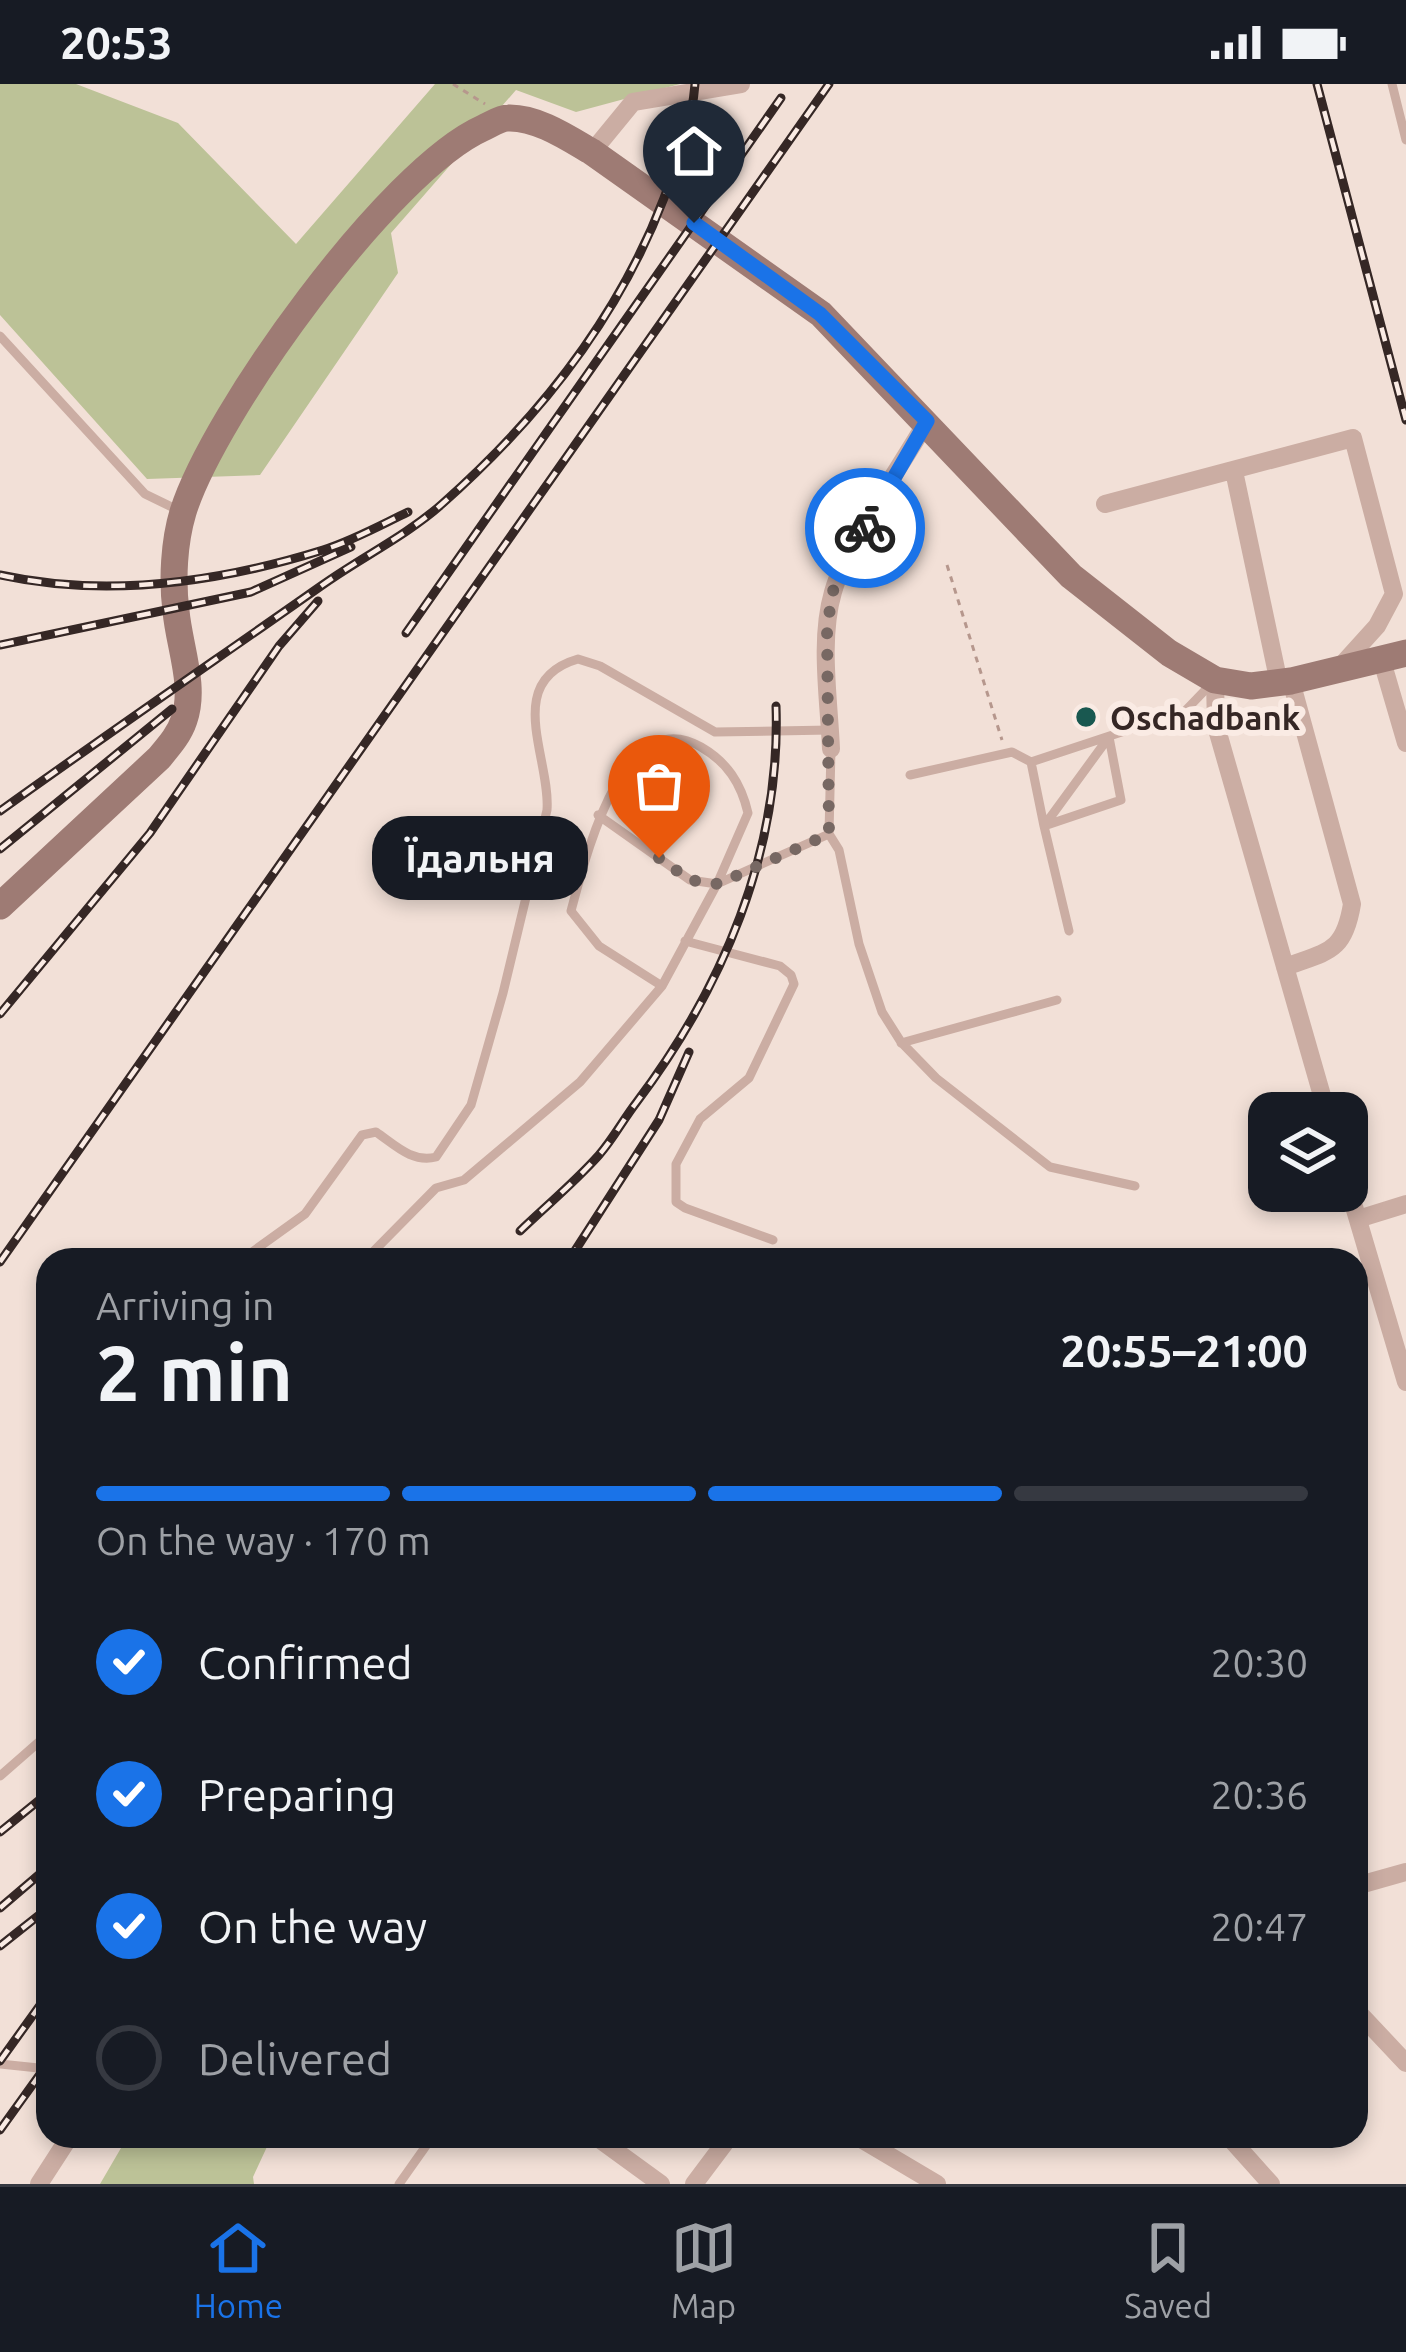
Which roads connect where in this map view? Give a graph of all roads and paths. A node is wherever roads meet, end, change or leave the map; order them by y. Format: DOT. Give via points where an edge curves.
graph roads {
  1 [pos="453,84"];
  2 [pos="741,84"];
  3 [pos="1392,84"];
  4 [pos="507,118"];
  5 [pos="1406,140"];
  6 [pos="592,152"];
  7 [pos="0,336"];
  8 [pos="927,421"];
  9 [pos="1234,470"];
  10 [pos="1105,504"];
  11 [pos="183,512"];
  12 [pos="947,565"];
  13 [pos="1394,657"];
  14 [pos="1336,671"];
  15 [pos="1214,680"];
  16 [pos="1285,682"];
  17 [pos="1109,737"];
  18 [pos="830,740"];
  19 [pos="1406,742"];
  20 [pos="1006,753"];
  21 [pos="1031,762"];
  22 [pos="910,776"];
  23 [pos="598,815"];
  24 [pos="1044,826"];
  25 [pos="829,834"];
  26 [pos="718,884"];
  27 [pos="0,906"];
  28 [pos="1069,931"];
  29 [pos="686,941"];
  30 [pos="1285,967"];
  31 [pos="662,986"];
  32 [pos="1057,1000"];
  33 [pos="902,1043"];
  34 [pos="1321,1092"];
  35 [pos="1135,1186"];
  36 [pos="1406,1204"];
  37 [pos="1356,1212"];
  38 [pos="1358,1219"];
  39 [pos="773,1240"];
  40 [pos="258,1248"];
  41 [pos="377,1248"];
  42 [pos="1361,1248"];
  43 [pos="1368,1278"];
  44 [pos="1406,1382"];
  45 [pos="36,1744"];
  46 [pos="0,1776"];
  47 [pos="1406,1872"];
  48 [pos="1368,1883"];
  49 [pos="1368,2023"];
  50 [pos="1406,2062"];
  51 [pos="0,2064"];
  52 [pos="36,2068"];
  53 [pos="62,2148"];
  54 [pos="424,2148"];
  55 [pos="612,2148"];
  56 [pos="721,2148"];
  57 [pos="876,2148"];
  58 [pos="1239,2148"];
  59 [pos="39,2184"];
  60 [pos="399,2184"];
  61 [pos="661,2184"];
  62 [pos="694,2184"];
  63 [pos="937,2184"];
  64 [pos="1271,2184"];
  1 -- 4 [label="path"];
  2 -- 6 [label="street" via="633,102"];
  3 -- 5 [label="lane"];
  4 -- 6 [label="main road" via="552,129"];
  4 -- 11 [label="main road" via="462,137 397,192 280,340"];
  6 -- 8 [label="main road" via="820,314"];
  7 -- 11 [label="lane" via="145,494"];
  8 -- 15 [label="main road" via="1071,575"];
  8 -- 18 [label="street" via="833,591"];
  9 -- 10 [label="street"];
  9 -- 14 [label="street" via="1353,438 1394,594"];
  9 -- 16 [label="street"];
  11 -- 27 [label="main road" via="174,580 187,696 176,738"];
  12 -- 20 [label="path"];
  13 -- 14 [label="main road"];
  13 -- 19 [label="street"];
  14 -- 16 [label="main road"];
  15 -- 16 [label="main road"];
  15 -- 17 [label="lane" via="1185,711"];
  15 -- 30 [label="street" via="1216,725"];
  16 -- 30 [label="street" via="1352,904 1335,949"];
  17 -- 21 [label="lane"];
  17 -- 24 [label="lane"];
  17 -- 24 [label="lane" via="1121,800"];
  18 -- 25 [label="lane"];
  18 -- 40 [label="lane" via="715,732 578,659 549,673 535,713 547,810 471,1106 436,1157 410,1156 376,1132 362,1135 305,1214"];
  20 -- 21 [label="lane"];
  20 -- 22 [label="lane"];
  21 -- 24 [label="lane"];
  23 -- 26 [label="lane" via="690,880"];
  23 -- 26 [label="lane" via="638,757 660,740 691,741 735,778 748,812"];
  23 -- 31 [label="lane" via="571,910 599,946"];
  24 -- 28 [label="lane"];
  25 -- 26 [label="lane"];
  25 -- 33 [label="lane" via="882,1012"];
  26 -- 29 [label="lane"];
  29 -- 31 [label="lane"];
  29 -- 39 [label="lane" via="780,966 794,984 749,1078 700,1119 673,1182 685,1208"];
  30 -- 34 [label="street"];
  31 -- 41 [label="lane" via="580,1082 464,1180 436,1188"];
  32 -- 33 [label="lane"];
  33 -- 35 [label="lane" via="1050,1168"];
  36 -- 38 [label="street"];
  37 -- 38 [label="street"];
  38 -- 42 [label="street"];
  43 -- 44 [label="street"];
  45 -- 46 [label="lane"];
  47 -- 48 [label="street"];
  49 -- 50 [label="street"];
  51 -- 52 [label="lane"];
  53 -- 59 [label="street"];
  54 -- 60 [label="lane"];
  55 -- 61 [label="street"];
  56 -- 62 [label="street"];
  57 -- 63 [label="street"];
  58 -- 64 [label="street"];
}
